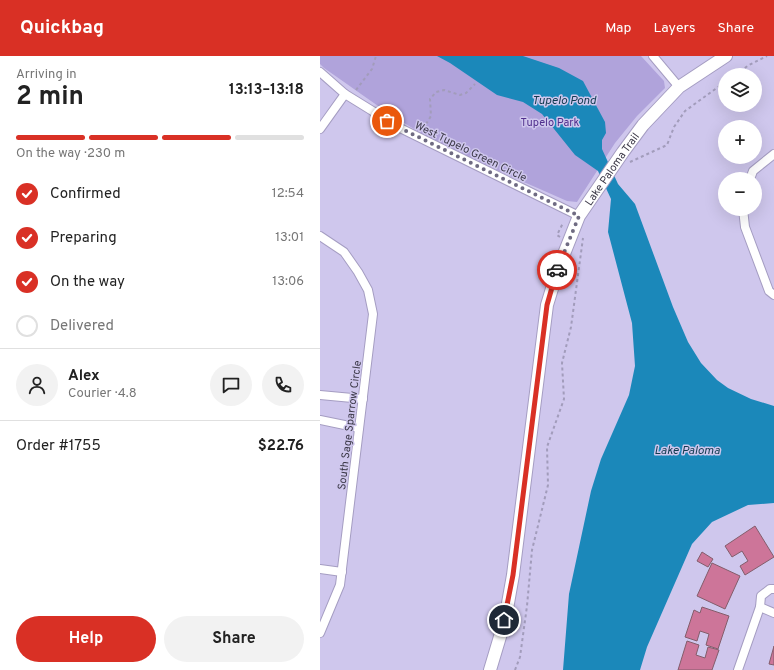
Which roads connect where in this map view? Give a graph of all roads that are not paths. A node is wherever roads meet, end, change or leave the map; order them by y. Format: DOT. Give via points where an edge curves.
graph roads {
  1 [pos="653,56"];
  2 [pos="726,56"];
  3 [pos="320,72"];
  4 [pos="679,88"];
  5 [pos="348,95"];
  6 [pos="320,129"];
  7 [pos="774,154"];
  8 [pos="754,172"];
  9 [pos="579,216"];
  10 [pos="744,216"];
  11 [pos="320,236"];
  12 [pos="774,295"];
  13 [pos="320,395"];
  14 [pos="363,399"];
  15 [pos="320,420"];
  16 [pos="359,428"];
  17 [pos="320,569"];
  18 [pos="342,572"];
  19 [pos="774,589"];
  20 [pos="760,608"];
  21 [pos="774,613"];
  22 [pos="320,633"];
  23 [pos="490,670"];
  24 [pos="738,670"];
  1 -- 4 [label="street"];
  2 -- 4 [label="street, Lake Paloma Trail"];
  3 -- 5 [label="street, West Tupelo Green Circle"];
  4 -- 9 [label="street, Lake Paloma Trail" via="643,125"];
  5 -- 6 [label="street"];
  5 -- 9 [label="street, West Tupelo Green Circle" via="400,128"];
  7 -- 8 [label="street"];
  9 -- 23 [label="street, Lake Paloma Trail" via="547,305 513,575"];
  10 -- 12 [label="street" via="745,227 769,291"];
  11 -- 14 [label="street, South Sage Sparrow Circle" via="344,252 368,290 373,314"];
  13 -- 14 [label="street"];
  14 -- 16 [label="street, South Sage Sparrow Circle"];
  15 -- 16 [label="street"];
  16 -- 18 [label="street, South Sage Sparrow Circle"];
  17 -- 18 [label="street"];
  18 -- 22 [label="street, South Sage Sparrow Circle" via="340,585"];
  19 -- 20 [label="street" via="761,596"];
  20 -- 21 [label="street"];
  20 -- 24 [label="street"];
}
